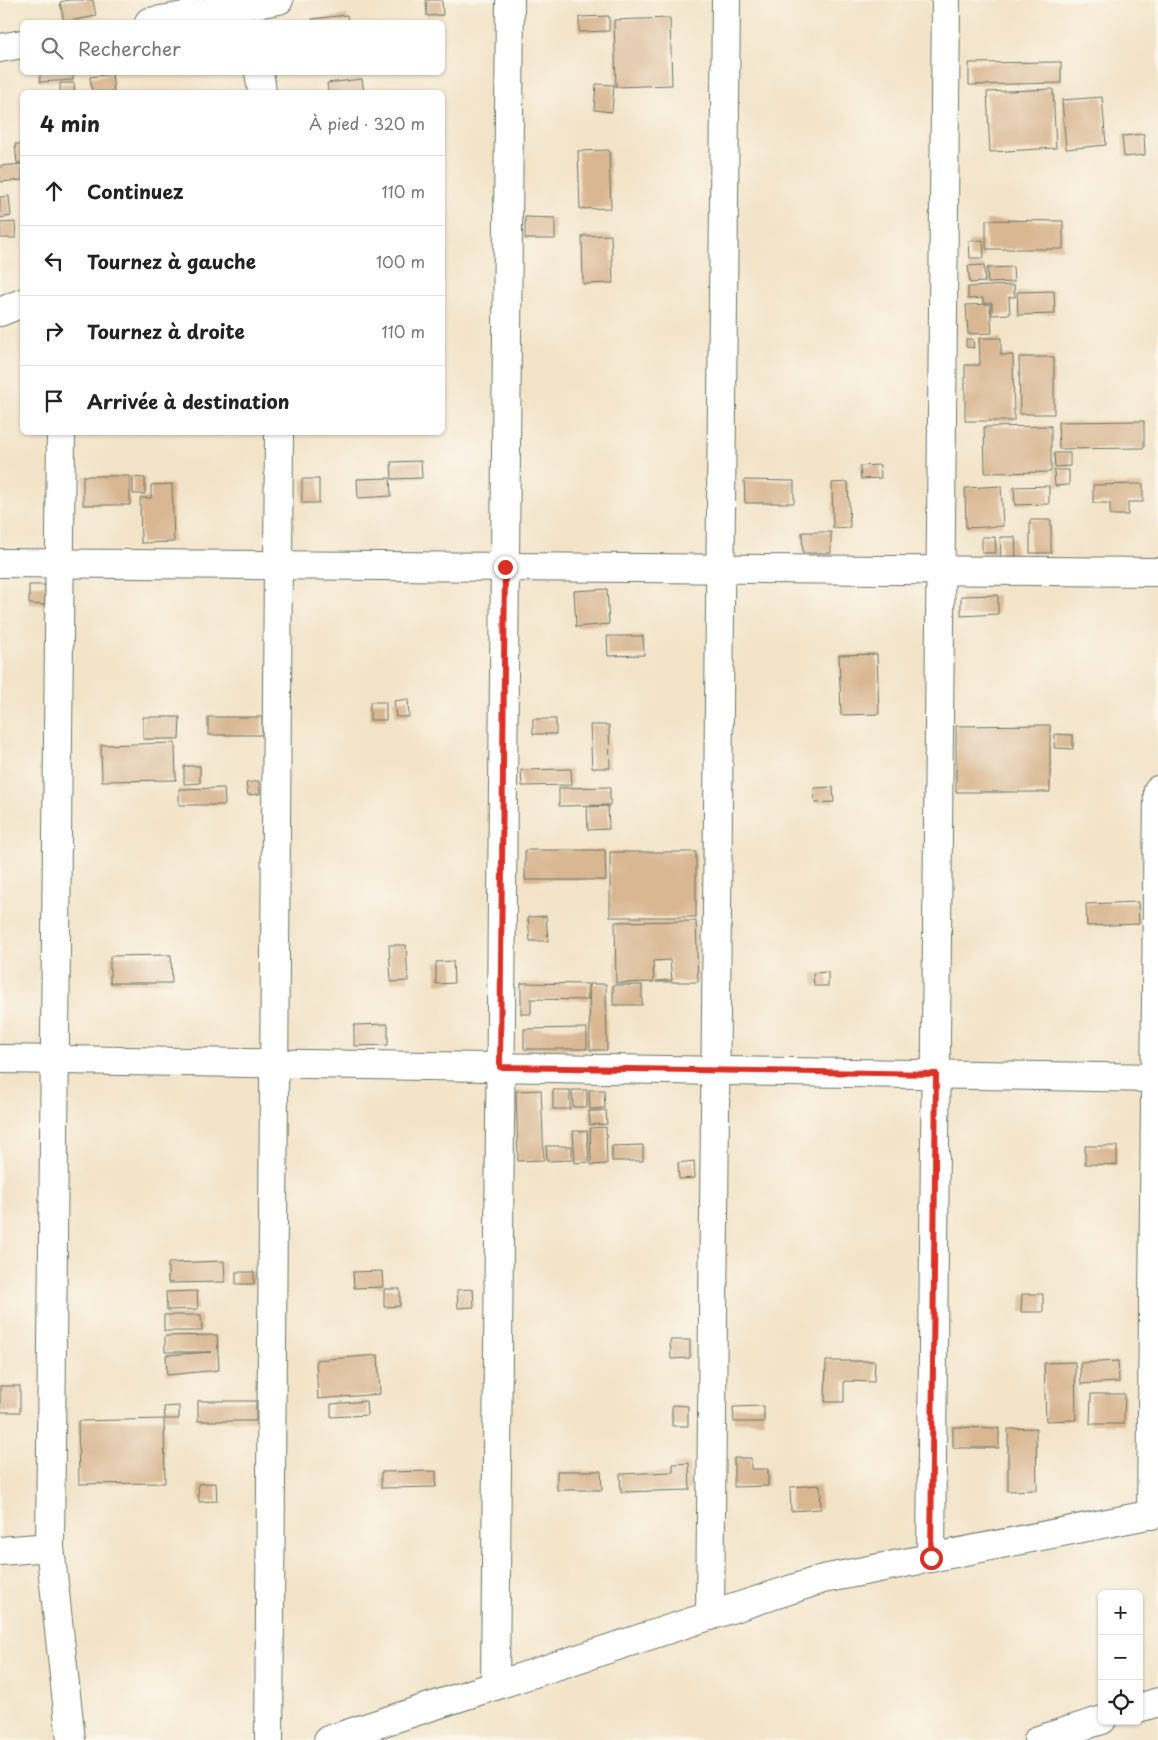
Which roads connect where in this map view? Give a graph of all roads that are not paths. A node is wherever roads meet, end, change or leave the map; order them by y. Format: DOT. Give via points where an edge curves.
graph roads {
  1 [pos="279,0"];
  2 [pos="510,0"];
  3 [pos="726,0"];
  4 [pos="946,0"];
  5 [pos="247,9"];
  6 [pos="164,20"];
  7 [pos="20,44"];
  8 [pos="0,48"];
  9 [pos="259,75"];
  10 [pos="262,90"];
  11 [pos="20,304"];
  12 [pos="0,312"];
  13 [pos="61,435"];
  14 [pos="280,435"];
  15 [pos="0,563"];
  16 [pos="60,563"];
  17 [pos="278,565"];
  18 [pos="505,567"];
  19 [pos="721,569"];
  20 [pos="940,570"];
  21 [pos="1158,572"];
  22 [pos="1158,790"];
  23 [pos="0,1058"];
  24 [pos="55,1059"];
  25 [pos="274,1063"];
  26 [pos="500,1067"];
  27 [pos="716,1070"];
  28 [pos="936,1074"];
  29 [pos="1157,1078"];
  30 [pos="1155,1514"];
  31 [pos="50,1547"];
  32 [pos="0,1551"];
  33 [pos="931,1558"];
  34 [pos="710,1616"];
  35 [pos="495,1686"];
  36 [pos="1158,1702"];
  37 [pos="1143,1707"];
  38 [pos="1098,1721"];
  39 [pos="71,1740"];
  40 [pos="269,1740"];
  41 [pos="328,1740"];
  42 [pos="1038,1740"];
  1 -- 5 [label="street"];
  2 -- 18 [label="street"];
  3 -- 19 [label="street"];
  4 -- 20 [label="street"];
  5 -- 6 [label="street"];
  7 -- 8 [label="street"];
  9 -- 10 [label="street"];
  11 -- 12 [label="street"];
  13 -- 16 [label="street"];
  14 -- 17 [label="street"];
  15 -- 16 [label="street"];
  16 -- 17 [label="street"];
  16 -- 24 [label="street"];
  17 -- 18 [label="street"];
  17 -- 25 [label="street"];
  18 -- 19 [label="street"];
  18 -- 26 [label="street"];
  19 -- 20 [label="street"];
  19 -- 27 [label="street"];
  20 -- 21 [label="street"];
  20 -- 28 [label="street"];
  22 -- 29 [label="street"];
  23 -- 24 [label="street"];
  24 -- 25 [label="street"];
  24 -- 31 [label="street"];
  25 -- 26 [label="street"];
  25 -- 40 [label="street"];
  26 -- 27 [label="street"];
  26 -- 35 [label="street"];
  27 -- 28 [label="street"];
  27 -- 34 [label="street"];
  28 -- 29 [label="street"];
  28 -- 33 [label="street"];
  29 -- 30 [label="street"];
  30 -- 33 [label="street"];
  31 -- 32 [label="street"];
  31 -- 39 [label="street"];
  33 -- 34 [label="street" via="823,1580"];
  34 -- 35 [label="street"];
  35 -- 41 [label="street"];
  36 -- 37 [label="street"];
  38 -- 42 [label="street"];
}
